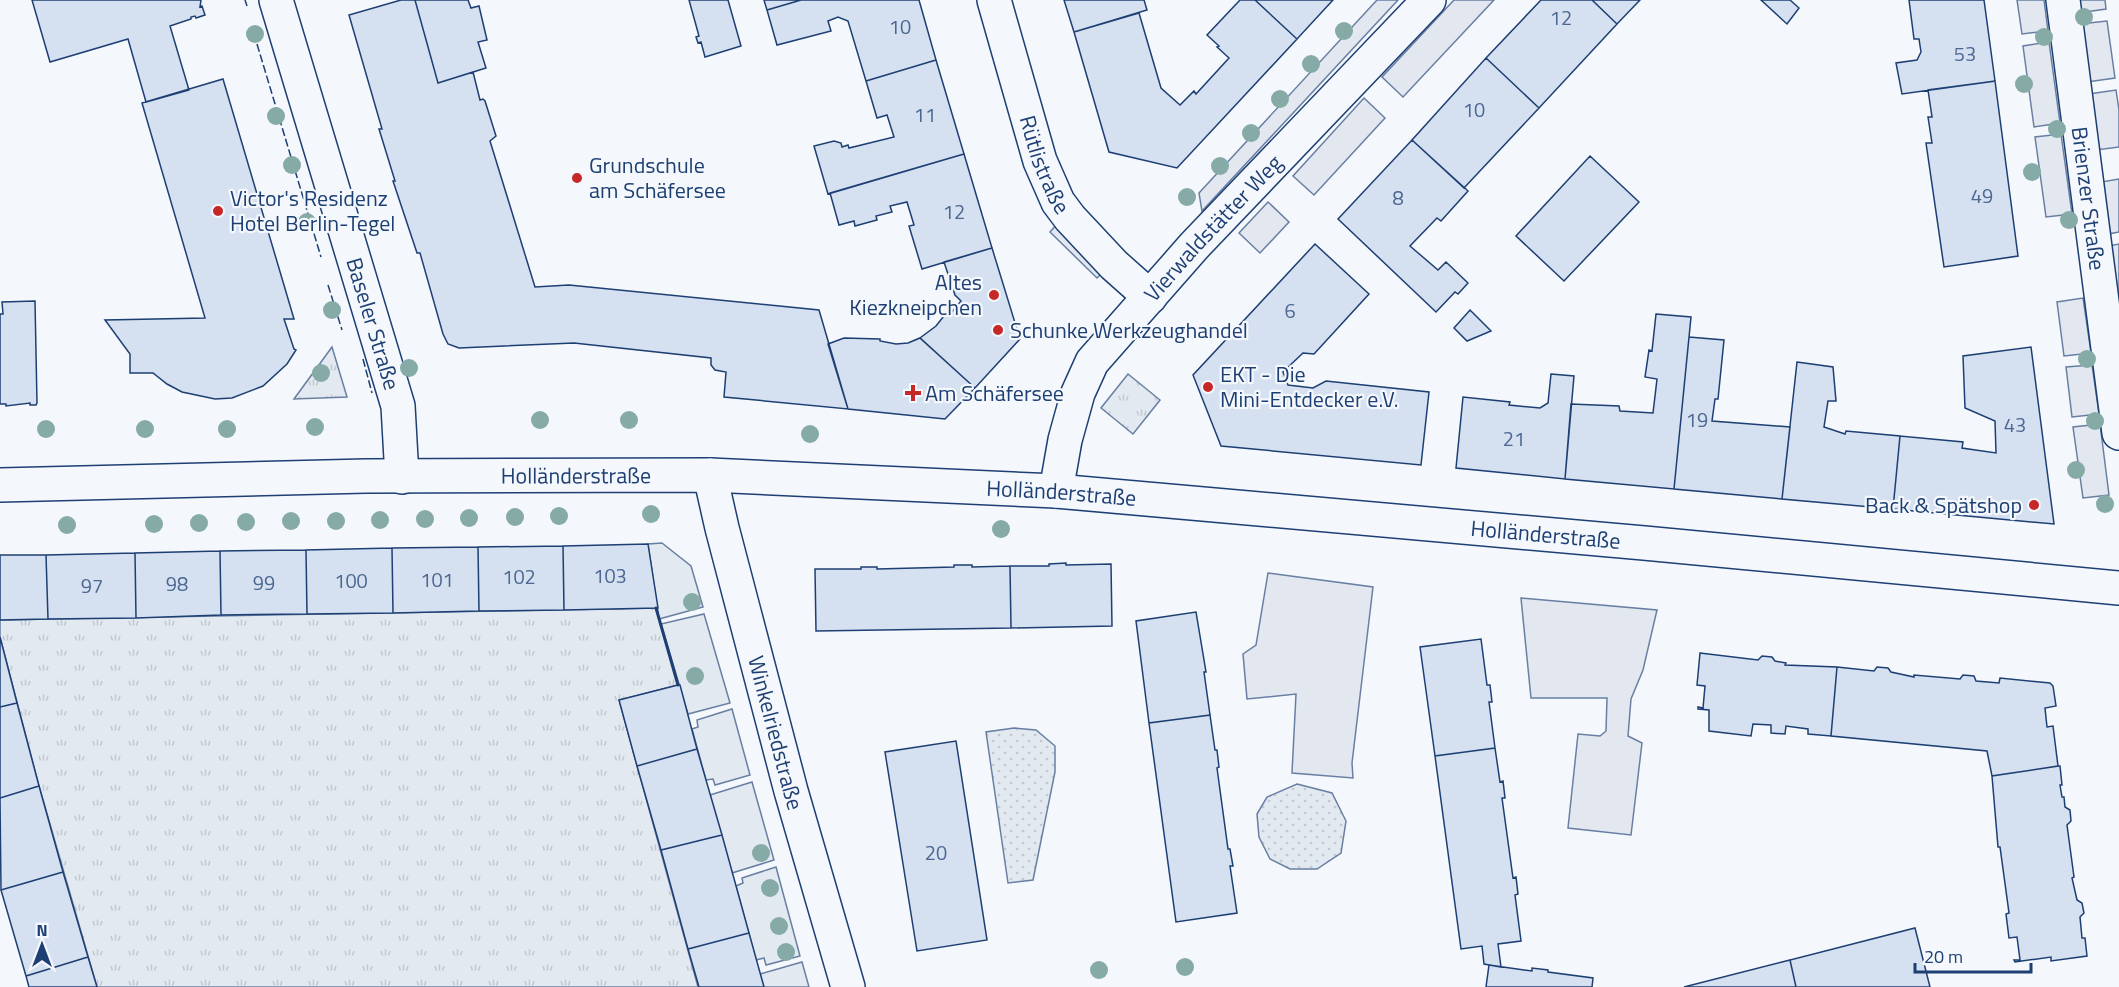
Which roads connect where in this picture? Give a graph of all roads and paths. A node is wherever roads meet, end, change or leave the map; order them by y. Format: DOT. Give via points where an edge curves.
graph roads {
  1 [pos="276,0"];
  2 [pos="994,0"];
  3 [pos="1429,0"];
  4 [pos="2063,0"];
  5 [pos="1150,297"];
  6 [pos="2119,433"];
  7 [pos="710,475"];
  8 [pos="402,477"];
  9 [pos="0,485"];
  10 [pos="1056,491"];
  11 [pos="2119,588"];
  12 [pos="848,987"];
  1 -- 8 [label="street, Baseler Straße" via="398,406"];
  2 -- 5 [label="street, Rütlistraße" via="1040,161 1058,202 1114,265"];
  3 -- 5 [label="street, Vierwaldstätter Weg"];
  4 -- 6 [label="street, Brienzer Straße"];
  5 -- 10 [label="street, Vierwaldstätter Weg" via="1092,362 1085,376"];
  7 -- 8 [label="street, Holländerstraße"];
  7 -- 10 [label="street, Holländerstraße"];
  7 -- 12 [label="street, Winkelriedstraße" via="785,768"];
  8 -- 9 [label="street, Holländerstraße"];
  10 -- 11 [label="street, Holländerstraße"];
}
